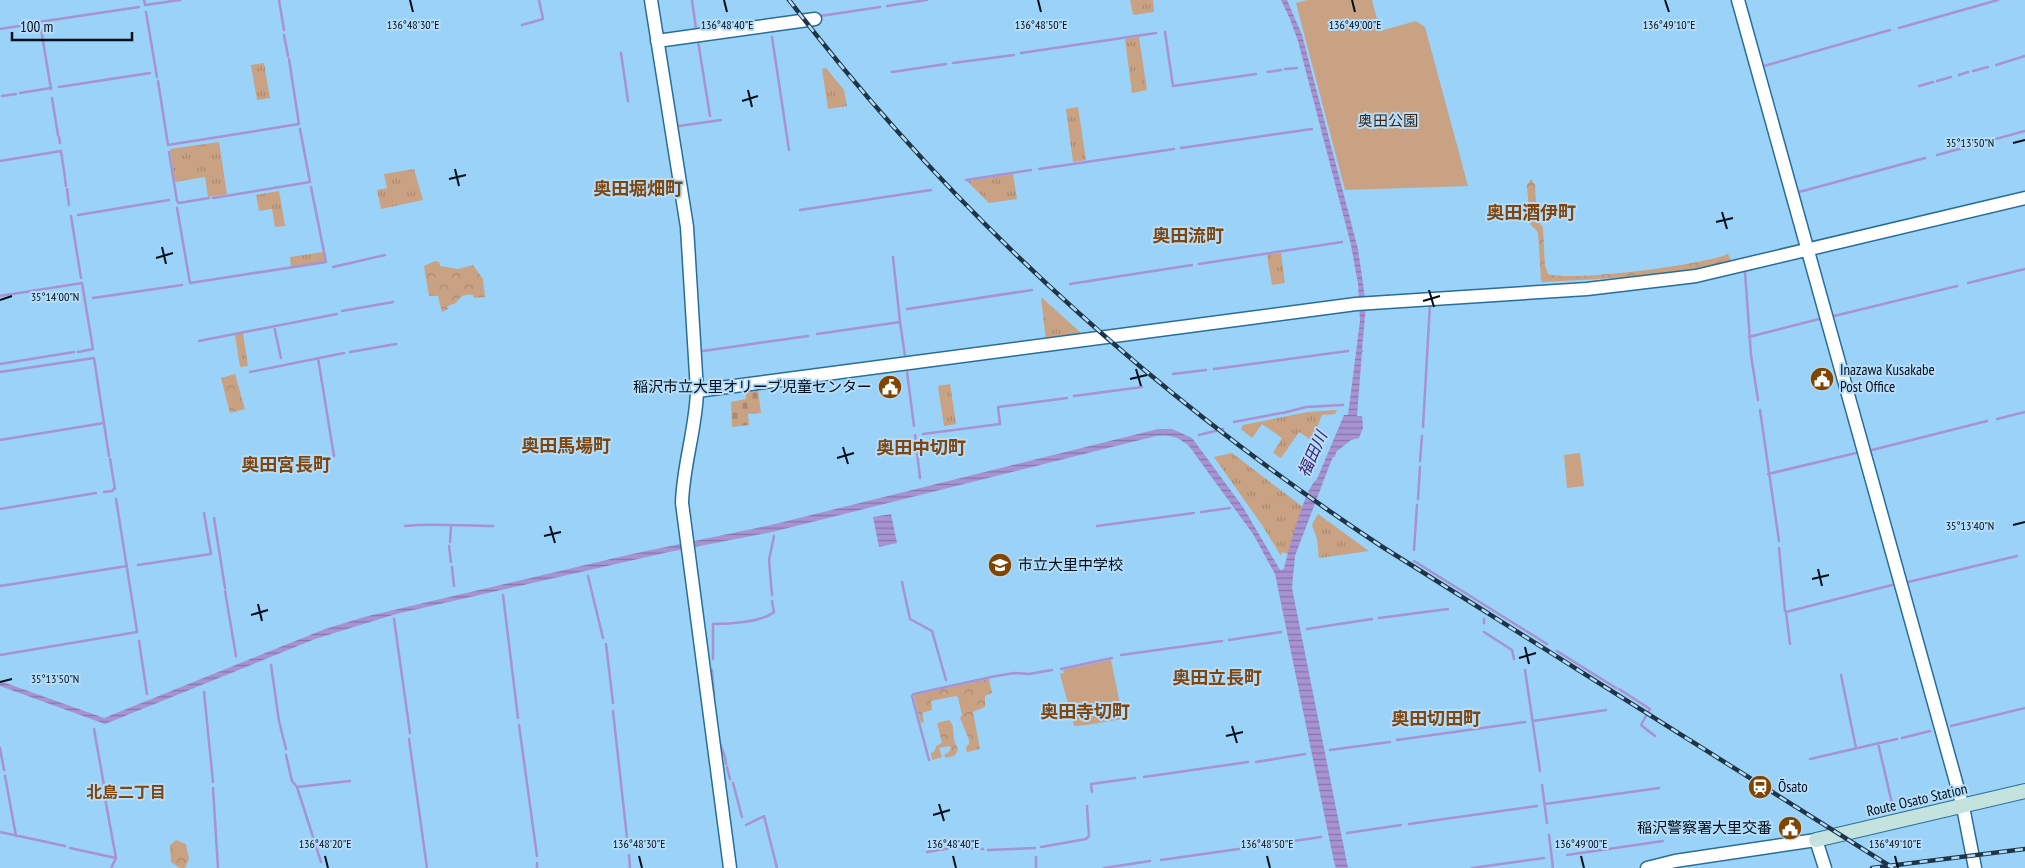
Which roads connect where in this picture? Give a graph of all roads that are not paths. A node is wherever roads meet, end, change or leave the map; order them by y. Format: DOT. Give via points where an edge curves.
graph roads {
  1 [pos="651,0"];
  2 [pos="1738,0"];
  3 [pos="815,19"];
  4 [pos="657,41"];
  5 [pos="2025,198"];
  6 [pos="1809,251"];
  7 [pos="697,391"];
  8 [pos="2025,792"];
  9 [pos="1963,807"];
  10 [pos="1816,840"];
  11 [pos="730,868"];
  12 [pos="1647,868"];
  13 [pos="1825,868"];
  14 [pos="1975,868"];
  1 -- 4 [label="street"];
  2 -- 6 [label="street"];
  3 -- 4 [label="street"];
  4 -- 7 [label="street" via="687,227"];
  5 -- 6 [label="street"];
  6 -- 7 [label="street" via="1676,279 1587,289 1362,304"];
  6 -- 9 [label="street"];
  7 -- 11 [label="street" via="682,503"];
  8 -- 9 [label="main road, Route Osato Station"];
  9 -- 10 [label="main road, Route Osato Station"];
  9 -- 14 [label="street"];
  10 -- 12 [label="street"];
  10 -- 13 [label="street"];
}
